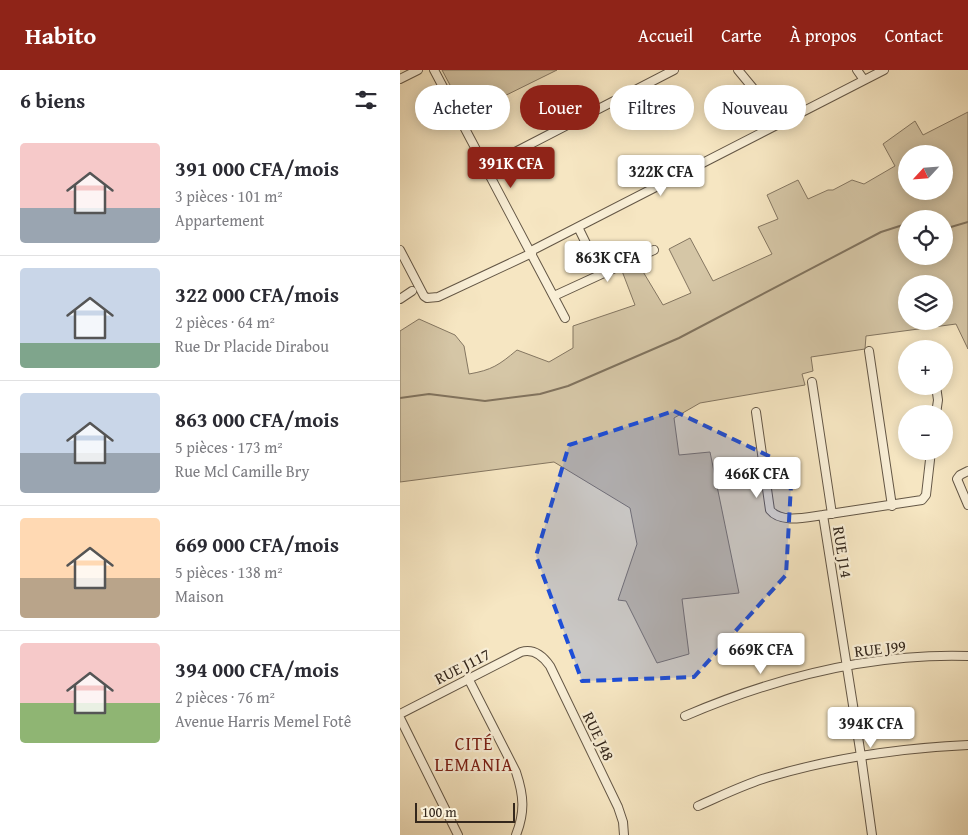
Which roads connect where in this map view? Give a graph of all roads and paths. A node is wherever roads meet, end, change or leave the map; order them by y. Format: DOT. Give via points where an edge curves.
graph roads {
  1 [pos="418,70"];
  2 [pos="434,70"];
  3 [pos="674,70"];
  4 [pos="738,70"];
  5 [pos="857,70"];
  6 [pos="884,70"];
  7 [pos="400,80"];
  8 [pos="864,80"];
  9 [pos="750,85"];
  10 [pos="806,109"];
  11 [pos="766,130"];
  12 [pos="486,167"];
  13 [pos="578,227"];
  14 [pos="400,250"];
  15 [pos="654,250"];
  16 [pos="531,252"];
  17 [pos="402,259"];
  18 [pos="601,274"];
  19 [pos="412,290"];
  20 [pos="554,296"];
  21 [pos="400,298"];
  22 [pos="565,318"];
  23 [pos="869,351"];
  24 [pos="812,382"];
  25 [pos="756,412"];
  26 [pos="930,460"];
  27 [pos="968,471"];
  28 [pos="968,504"];
  29 [pos="892,506"];
  30 [pos="828,515"];
  31 [pos="538,654"];
  32 [pos="968,656"];
  33 [pos="847,666"];
  34 [pos="468,678"];
  35 [pos="400,714"];
  36 [pos="685,716"];
  37 [pos="400,718"];
  38 [pos="968,745"];
  39 [pos="861,756"];
  40 [pos="698,806"];
  41 [pos="458,835"];
  42 [pos="516,835"];
  43 [pos="624,835"];
  44 [pos="872,835"];
  1 -- 7 [label="street"];
  2 -- 12 [label="street"];
  3 -- 12 [label="street"];
  4 -- 9 [label="street"];
  5 -- 8 [label="street"];
  6 -- 8 [label="street"];
  8 -- 10 [label="street"];
  11 -- 13 [label="street"];
  12 -- 16 [label="street"];
  13 -- 16 [label="street"];
  13 -- 18 [label="street"];
  14 -- 17 [label="street"];
  15 -- 18 [label="street"];
  16 -- 17 [label="street" via="432,298 424,296"];
  16 -- 20 [label="street"];
  18 -- 20 [label="street"];
  19 -- 21 [label="street"];
  20 -- 22 [label="street"];
  23 -- 29 [label="street"];
  24 -- 30 [label="street"];
  25 -- 30 [label="street" via="770,510 785,518"];
  26 -- 29 [label="street, RUE J14" via="925,497 920,501"];
  27 -- 28 [label="street" via="957,479"];
  29 -- 30 [label="street, RUE J14"];
  30 -- 33 [label="street, RUE J14"];
  31 -- 34 [label="street, RUE J117" via="531,650 521,652"];
  31 -- 43 [label="street, RUE J48" via="550,666 618,807"];
  32 -- 33 [label="street, RUE J99" via="917,657"];
  33 -- 36 [label="street" via="736,695"];
  33 -- 39 [label="street, RUE J99"];
  34 -- 35 [label="street, RUE J117"];
  34 -- 42 [label="street" via="520,784 523,808"];
  37 -- 41 [label="street"];
  38 -- 39 [label="street"];
  39 -- 40 [label="street" via="769,777"];
  39 -- 44 [label="street, RUE J99"];
}
